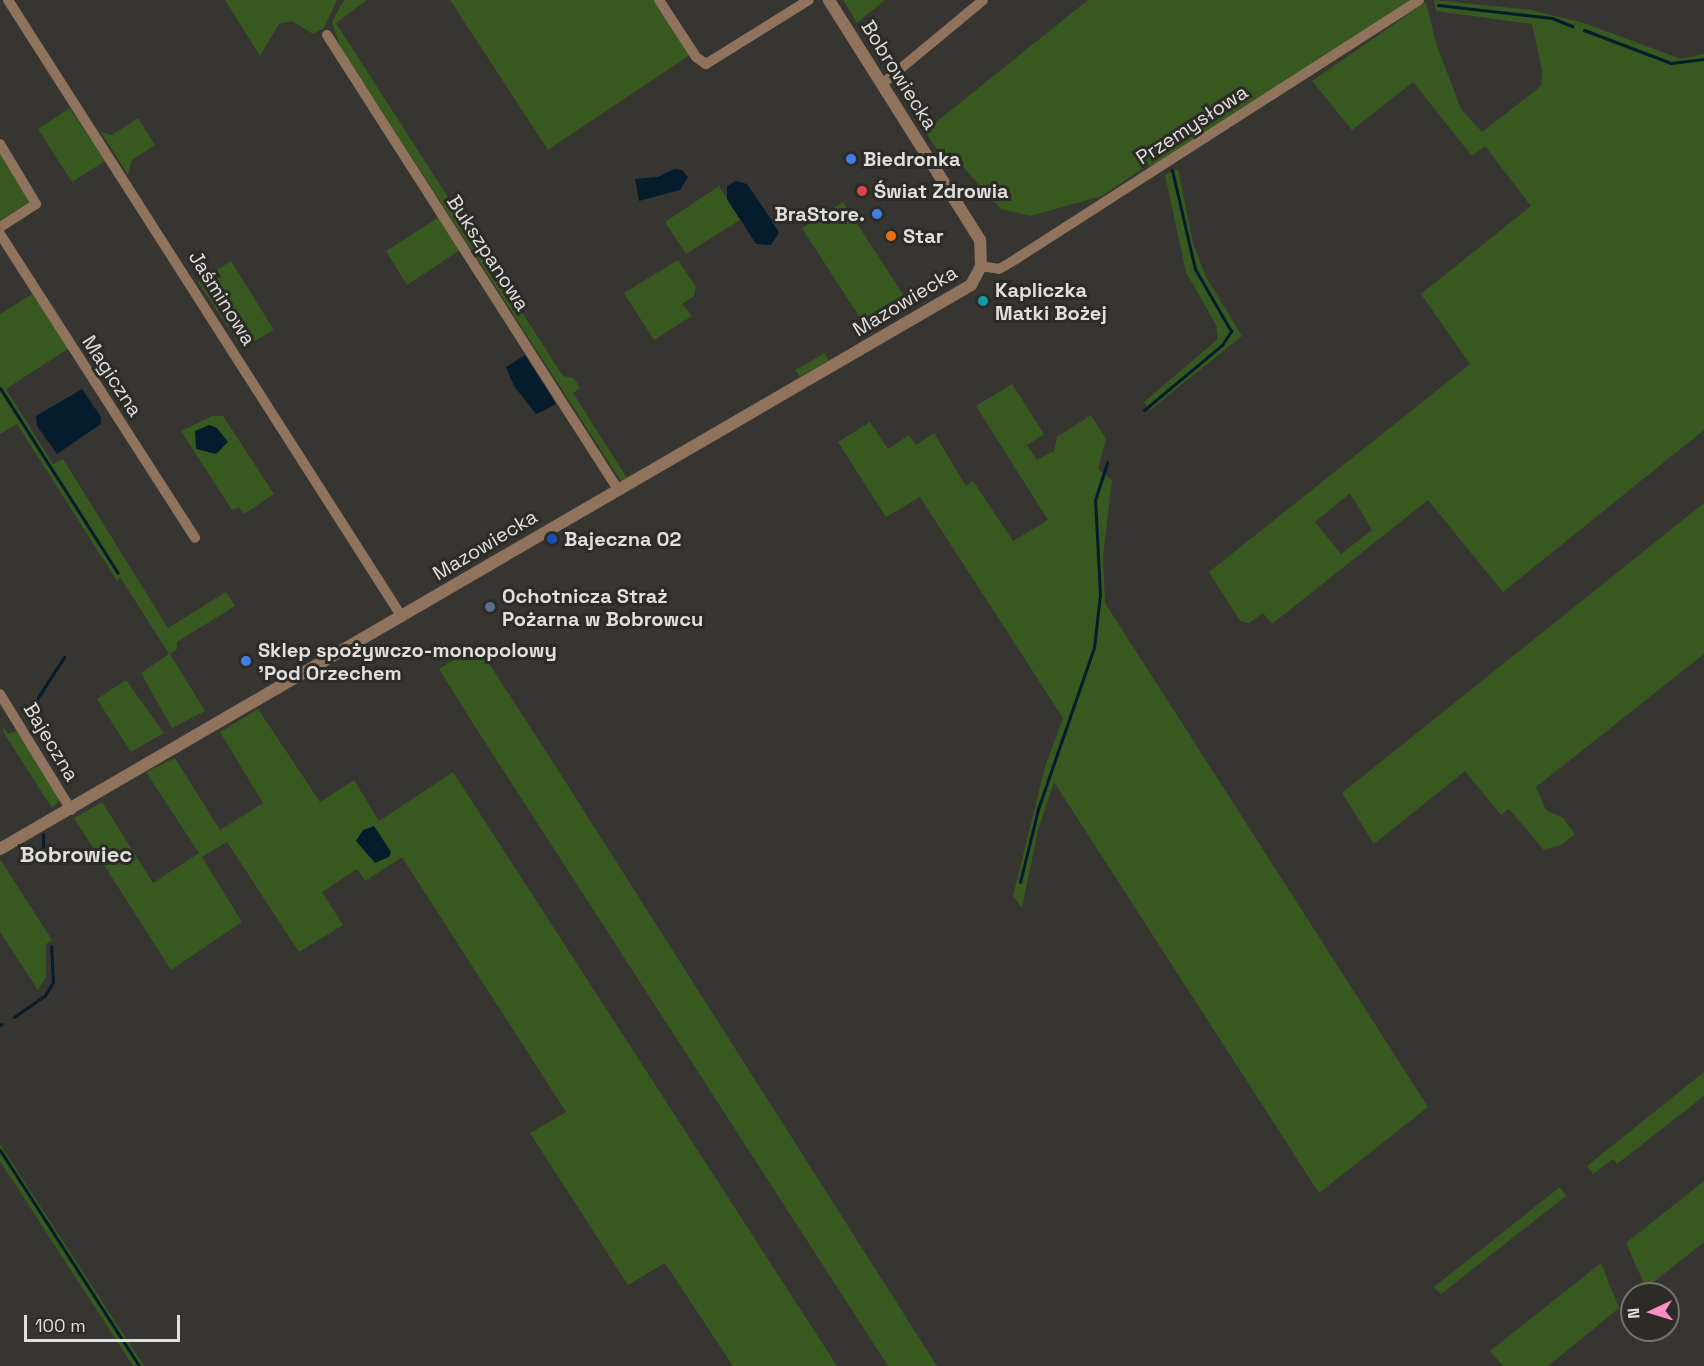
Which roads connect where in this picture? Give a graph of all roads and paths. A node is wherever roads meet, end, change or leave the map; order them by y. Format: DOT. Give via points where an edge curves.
graph roads {
  1 [pos="8,0"];
  2 [pos="658,0"];
  3 [pos="808,0"];
  4 [pos="829,0"];
  5 [pos="983,0"];
  6 [pos="1419,0"];
  7 [pos="327,35"];
  8 [pos="882,84"];
  9 [pos="0,144"];
  10 [pos="0,227"];
  11 [pos="0,234"];
  12 [pos="981,266"];
  13 [pos="619,491"];
  14 [pos="195,538"];
  15 [pos="402,617"];
  16 [pos="0,694"];
  17 [pos="71,810"];
  18 [pos="0,849"];
  1 -- 15 [label="street, Jaśminowa"];
  2 -- 3 [label="street" via="696,57 706,64"];
  4 -- 8 [label="street, Bobrowiecka"];
  5 -- 8 [label="street"];
  6 -- 12 [label="street, Przemysłowa" via="1016,259 999,269"];
  7 -- 13 [label="street, Bukszpanowa"];
  8 -- 12 [label="street, Bobrowiecka" via="976,234"];
  9 -- 10 [label="street" via="36,207"];
  11 -- 14 [label="street, Magiczna"];
  12 -- 13 [label="street, Mazowiecka" via="971,285"];
  13 -- 15 [label="street, Mazowiecka"];
  15 -- 17 [label="street, Mazowiecka"];
  16 -- 17 [label="street, Bajeczna"];
  17 -- 18 [label="street, Mazowiecka"];
}
